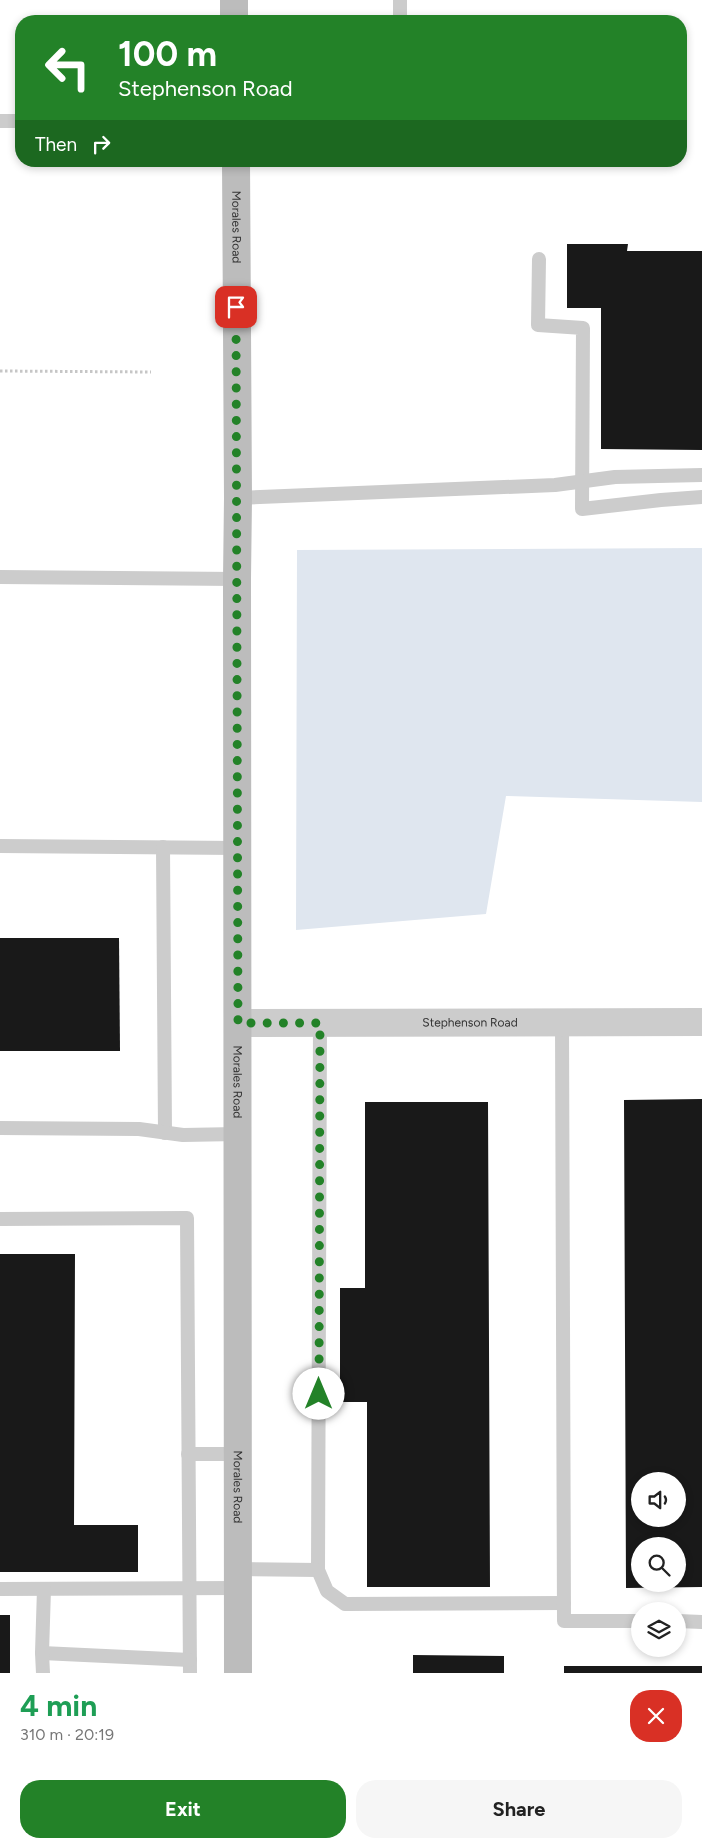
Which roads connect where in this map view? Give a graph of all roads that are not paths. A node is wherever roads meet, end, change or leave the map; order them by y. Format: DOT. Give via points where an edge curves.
graph roads {
  1 [pos="234,0"];
  2 [pos="400,0"];
  3 [pos="234,15"];
  4 [pos="400,15"];
  5 [pos="0,121"];
  6 [pos="15,121"];
  7 [pos="236,167"];
  8 [pos="539,259"];
  9 [pos="702,475"];
  10 [pos="583,481"];
  11 [pos="702,497"];
  12 [pos="238,498"];
  13 [pos="0,577"];
  14 [pos="237,579"];
  15 [pos="0,846"];
  16 [pos="163,847"];
  17 [pos="237,848"];
  18 [pos="562,1022"];
  19 [pos="702,1022"];
  20 [pos="238,1023"];
  21 [pos="320,1023"];
  22 [pos="0,1128"];
  23 [pos="166,1133"];
  24 [pos="237,1134"];
  25 [pos="0,1219"];
  26 [pos="188,1454"];
  27 [pos="238,1454"];
  28 [pos="318,1570"];
  29 [pos="238,1579"];
  30 [pos="189,1588"];
  31 [pos="0,1589"];
  32 [pos="44,1589"];
  33 [pos="564,1603"];
  34 [pos="631,1621"];
  35 [pos="686,1622"];
  36 [pos="702,1622"];
  37 [pos="42,1653"];
  38 [pos="190,1666"];
  39 [pos="44,1673"];
  40 [pos="238,1673"];
  1 -- 3 [label="street"];
  2 -- 4 [label="lane"];
  5 -- 6 [label="lane"];
  7 -- 12 [label="street, Morales Road"];
  8 -- 10 [label="lane" via="538,326 583,328"];
  9 -- 10 [label="lane"];
  10 -- 11 [label="lane" via="582,509"];
  10 -- 12 [label="lane" via="555,486"];
  12 -- 14 [label="street, Morales Road"];
  13 -- 14 [label="lane"];
  14 -- 17 [label="street, Morales Road"];
  15 -- 16 [label="lane"];
  16 -- 17 [label="lane"];
  16 -- 23 [label="lane"];
  17 -- 20 [label="street, Morales Road"];
  18 -- 19 [label="street, Stephenson Road"];
  18 -- 21 [label="street, Stephenson Road"];
  18 -- 33 [label="lane"];
  20 -- 21 [label="street, Stephenson Road"];
  20 -- 24 [label="street, Morales Road"];
  21 -- 28 [label="lane"];
  22 -- 23 [label="lane" via="140,1129"];
  23 -- 24 [label="lane"];
  24 -- 27 [label="street, Morales Road"];
  25 -- 26 [label="lane" via="187,1218"];
  26 -- 27 [label="lane"];
  26 -- 30 [label="lane"];
  27 -- 29 [label="street, Morales Road"];
  28 -- 29 [label="lane"];
  28 -- 33 [label="lane" via="327,1591 345,1604"];
  29 -- 30 [label="lane"];
  29 -- 40 [label="street, Morales Road"];
  30 -- 32 [label="lane"];
  30 -- 38 [label="lane"];
  31 -- 32 [label="lane"];
  32 -- 37 [label="lane"];
  33 -- 34 [label="lane" via="564,1621"];
  35 -- 36 [label="lane"];
  37 -- 38 [label="lane"];
  37 -- 39 [label="lane"];
}
